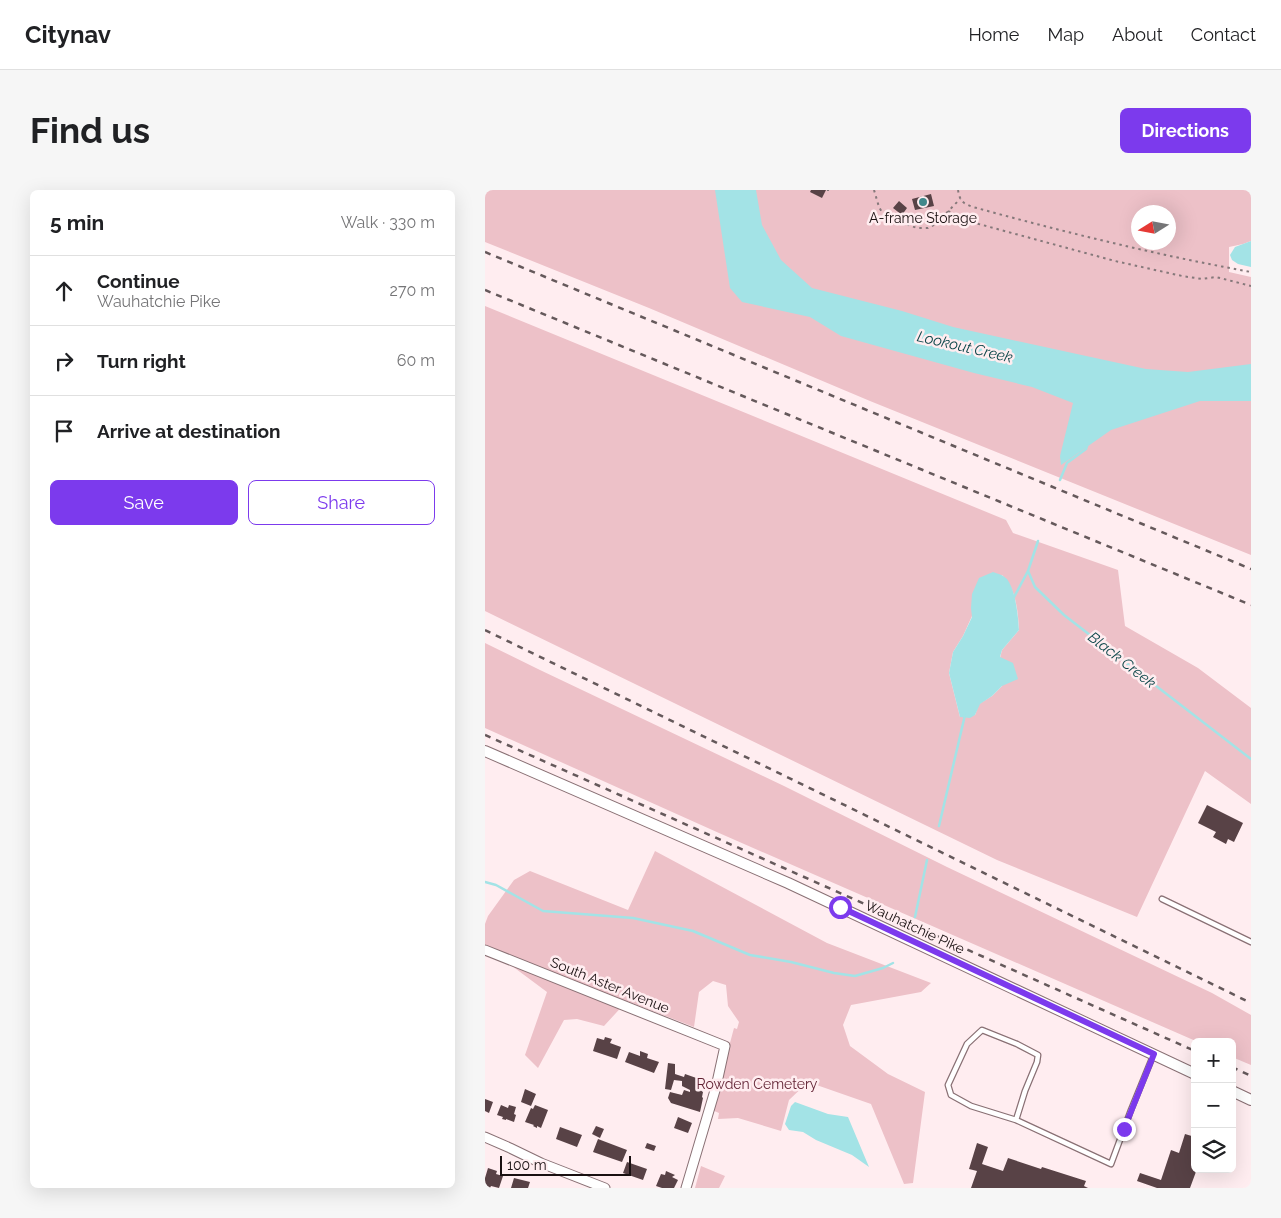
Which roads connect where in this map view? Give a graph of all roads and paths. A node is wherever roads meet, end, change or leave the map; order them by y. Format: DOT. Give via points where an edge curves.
graph roads {
  1 [pos="874,190"];
  2 [pos="958,190"];
  3 [pos="960,199"];
  4 [pos="948,211"];
  5 [pos="1251,272"];
  6 [pos="1251,286"];
  7 [pos="485,751"];
  8 [pos="1162,899"];
  9 [pos="1251,942"];
  10 [pos="485,950"];
  11 [pos="1154,1054"];
  12 [pos="1191,1072"];
  13 [pos="1236,1093"];
  14 [pos="1251,1100"];
  15 [pos="1016,1120"];
  16 [pos="485,1137"];
  17 [pos="605,1188"];
  18 [pos="686,1188"];
  1 -- 4 [label="path" via="883,214 917,228 936,224"];
  2 -- 3 [label="path"];
  3 -- 4 [label="path"];
  3 -- 5 [label="path" via="973,207 1023,221"];
  4 -- 6 [label="path" via="964,220 1115,261 1182,276 1216,277"];
  7 -- 11 [label="street, Wauhatchie Pike" via="788,883"];
  8 -- 9 [label="lane"];
  10 -- 18 [label="street, South Aster Avenue" via="725,1046 714,1096"];
  11 -- 12 [label="street, Wauhatchie Pike"];
  11 -- 15 [label="lane" via="1111,1164"];
  13 -- 14 [label="street"];
  15 -- 15 [label="lane" via="1038,1055 982,1030 967,1044 948,1085 951,1095 971,1106"];
  16 -- 17 [label="street"];
}
